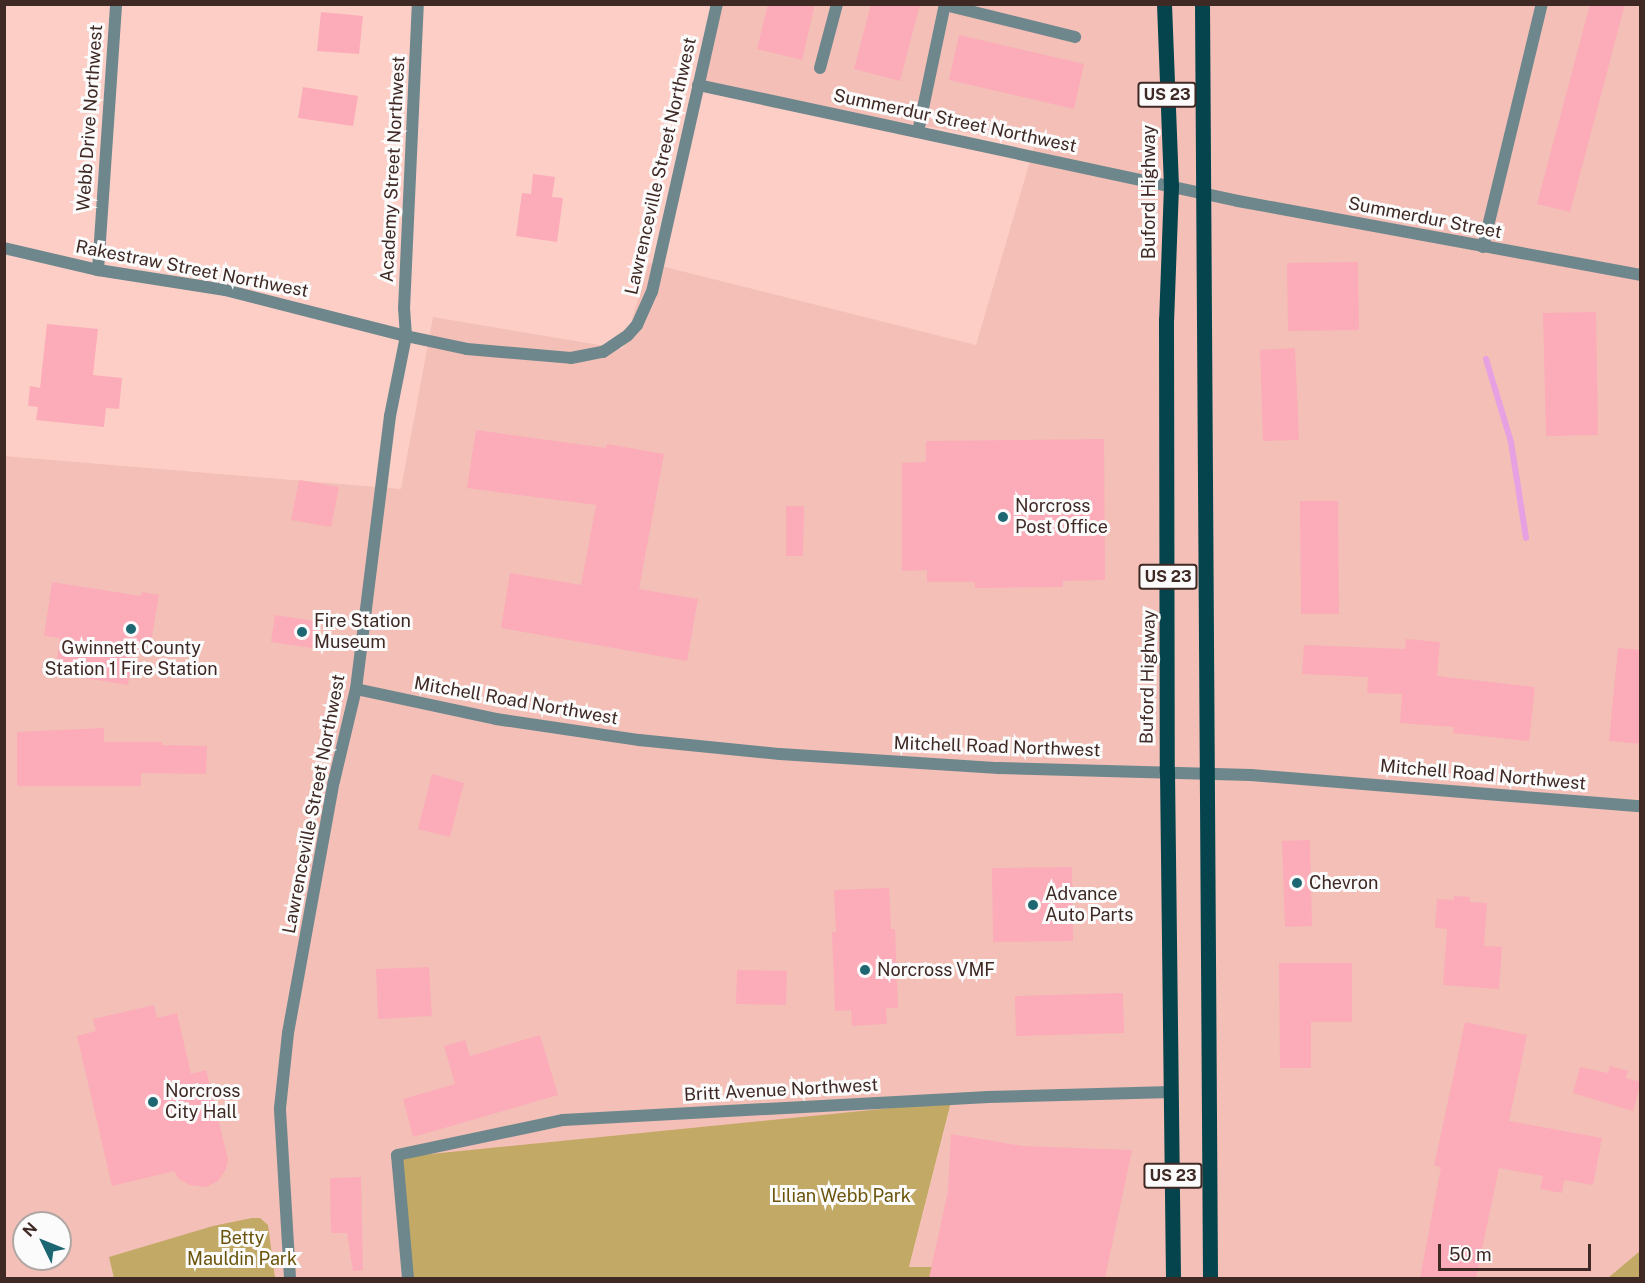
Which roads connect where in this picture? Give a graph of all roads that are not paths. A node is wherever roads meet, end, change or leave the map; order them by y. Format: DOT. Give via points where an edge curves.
graph roads {
  1 [pos="116,4"];
  2 [pos="418,4"];
  3 [pos="717,4"];
  4 [pos="837,4"];
  5 [pos="945,4"];
  6 [pos="1164,4"];
  7 [pos="1202,4"];
  8 [pos="1542,4"];
  9 [pos="1075,37"];
  10 [pos="820,68"];
  11 [pos="698,85"];
  12 [pos="918,132"];
  13 [pos="1171,186"];
  14 [pos="1204,193"];
  15 [pos="1483,247"];
  16 [pos="4,249"];
  17 [pos="98,270"];
  18 [pos="1641,275"];
  19 [pos="406,336"];
  20 [pos="356,689"];
  21 [pos="1167,771"];
  22 [pos="1205,775"];
  23 [pos="1641,806"];
  24 [pos="1171,1092"];
  25 [pos="290,1278"];
  26 [pos="408,1278"];
  27 [pos="1173,1278"];
  28 [pos="1209,1278"];
  1 -- 17 [label="street, Webb Drive Northwest"];
  2 -- 19 [label="street, Academy Street Northwest"];
  3 -- 11 [label="street, Lawrenceville Street Northwest"];
  4 -- 10 [label="street"];
  5 -- 9 [label="street"];
  5 -- 12 [label="street"];
  6 -- 13 [label="main road, Buford Highway / US 23"];
  7 -- 14 [label="main road, US 23"];
  8 -- 15 [label="street"];
  11 -- 12 [label="street, Summerdur Street Northwest"];
  11 -- 19 [label="street, Lawrenceville Street Northwest" via="652,292 628,335 603,352 571,358 467,349"];
  12 -- 13 [label="street, Summerdur Street Northwest"];
  13 -- 14 [label="street, Summerdur Street Northwest"];
  13 -- 21 [label="main road, Buford Highway / US 23" via="1166,320"];
  14 -- 15 [label="street, Summerdur Street"];
  14 -- 22 [label="main road, US 23"];
  15 -- 18 [label="street, Summerdur Street"];
  16 -- 17 [label="street, Rakestraw Street Northwest"];
  17 -- 19 [label="street, Rakestraw Street Northwest" via="225,290"];
  19 -- 20 [label="street, Lawrenceville Street Northwest" via="390,416"];
  20 -- 21 [label="street, Mitchell Road Northwest" via="496,719 639,740 941,765"];
  20 -- 25 [label="street, Lawrenceville Street Northwest" via="334,781 287,1043 280,1108"];
  21 -- 22 [label="street, Mitchell Road Northwest"];
  21 -- 24 [label="main road, Buford Highway / US 23"];
  22 -- 23 [label="street, Mitchell Road Northwest" via="1251,775"];
  22 -- 28 [label="main road, US 23"];
  24 -- 26 [label="street, Britt Avenue Northwest" via="988,1097 563,1120 396,1155"];
  24 -- 27 [label="main road, Buford Highway / US 23"];
}
